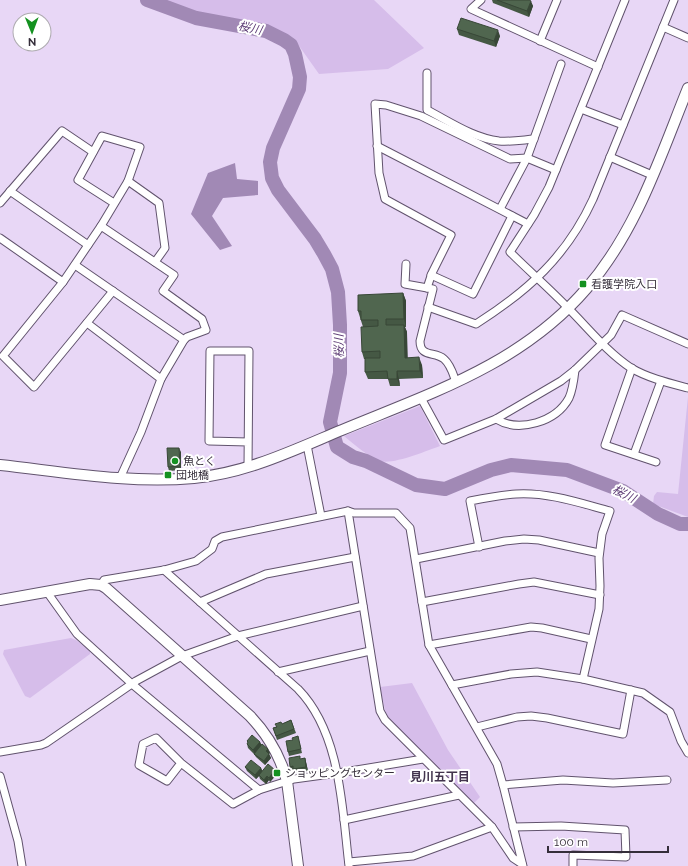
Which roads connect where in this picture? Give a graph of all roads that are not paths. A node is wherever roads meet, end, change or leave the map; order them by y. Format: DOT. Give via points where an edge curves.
graph roads {
  1 [pos="481,0"];
  2 [pos="557,0"];
  3 [pos="625,0"];
  4 [pos="674,0"];
  5 [pos="663,27"];
  6 [pos="688,38"];
  7 [pos="540,41"];
  8 [pos="562,64"];
  9 [pos="598,67"];
  10 [pos="427,73"];
  11 [pos="688,88"];
  12 [pos="581,109"];
  13 [pos="623,125"];
  14 [pos="534,139"];
  15 [pos="377,146"];
  16 [pos="93,152"];
  17 [pos="610,157"];
  18 [pos="527,158"];
  19 [pos="556,170"];
  20 [pos="652,175"];
  21 [pos="128,181"];
  22 [pos="10,191"];
  23 [pos="0,203"];
  24 [pos="114,203"];
  25 [pos="500,210"];
  26 [pos="512,216"];
  27 [pos="528,224"];
  28 [pos="101,226"];
  29 [pos="0,238"];
  30 [pos="88,245"];
  31 [pos="155,262"];
  32 [pos="406,264"];
  33 [pos="75,265"];
  34 [pos="431,275"];
  35 [pos="537,278"];
  36 [pos="64,282"];
  37 [pos="427,288"];
  38 [pos="113,291"];
  39 [pos="428,307"];
  40 [pos="568,308"];
  41 [pos="87,323"];
  42 [pos="184,340"];
  43 [pos="602,344"];
  44 [pos="688,344"];
  45 [pos="632,368"];
  46 [pos="575,370"];
  47 [pos="161,379"];
  48 [pos="661,381"];
  49 [pos="456,382"];
  50 [pos="688,388"];
  51 [pos="421,398"];
  52 [pos="496,419"];
  53 [pos="248,442"];
  54 [pos="307,446"];
  55 [pos="634,454"];
  56 [pos="656,462"];
  57 [pos="0,465"];
  58 [pos="248,467"];
  59 [pos="120,478"];
  60 [pos="348,511"];
  61 [pos="322,516"];
  62 [pos="479,547"];
  63 [pos="599,553"];
  64 [pos="355,557"];
  65 [pos="416,559"];
  66 [pos="164,570"];
  67 [pos="101,585"];
  68 [pos="47,592"];
  69 [pos="600,595"];
  70 [pos="0,600"];
  71 [pos="200,602"];
  72 [pos="422,602"];
  73 [pos="363,606"];
  74 [pos="238,636"];
  75 [pos="591,639"];
  76 [pos="429,646"];
  77 [pos="370,651"];
  78 [pos="182,656"];
  79 [pos="278,672"];
  80 [pos="583,680"];
  81 [pos="132,684"];
  82 [pos="452,685"];
  83 [pos="631,690"];
  84 [pos="477,727"];
  85 [pos="0,752"];
  86 [pos="688,753"];
  87 [pos="424,759"];
  88 [pos="181,763"];
  89 [pos="338,773"];
  90 [pos="0,776"];
  91 [pos="667,780"];
  92 [pos="287,781"];
  93 [pos="503,785"];
  94 [pos="260,790"];
  95 [pos="459,795"];
  96 [pos="344,820"];
  97 [pos="492,827"];
  98 [pos="513,827"];
  99 [pos="349,864"];
  100 [pos="520,865"];
  101 [pos="22,866"];
  102 [pos="298,866"];
  103 [pos="572,866"];
  1 -- 7 [label="street" via="471,9"];
  2 -- 7 [label="street"];
  3 -- 9 [label="street"];
  4 -- 5 [label="street"];
  5 -- 6 [label="street"];
  5 -- 13 [label="street"];
  7 -- 9 [label="street"];
  8 -- 14 [label="street"];
  9 -- 12 [label="street"];
  10 -- 14 [label="street" via="427,110 485,138 498,141"];
  11 -- 20 [label="street"];
  12 -- 13 [label="street"];
  12 -- 19 [label="street"];
  13 -- 17 [label="street"];
  14 -- 18 [label="street"];
  15 -- 18 [label="street" via="375,104 379,104 421,116 510,159"];
  15 -- 25 [label="street"];
  15 -- 34 [label="street" via="378,173 385,199 451,235"];
  16 -- 21 [label="street" via="102,136 140,147"];
  16 -- 22 [label="street" via="62,131"];
  16 -- 24 [label="street" via="78,180"];
  17 -- 20 [label="street"];
  17 -- 35 [label="street" via="578,229 558,257"];
  18 -- 19 [label="street"];
  18 -- 25 [label="street"];
  19 -- 27 [label="street"];
  20 -- 40 [label="street" via="639,207 621,240 586,289"];
  21 -- 24 [label="street"];
  21 -- 31 [label="street" via="159,202 165,248"];
  22 -- 23 [label="street"];
  22 -- 30 [label="street"];
  24 -- 28 [label="street"];
  25 -- 26 [label="street"];
  26 -- 27 [label="street"];
  26 -- 34 [label="street" via="473,294"];
  27 -- 35 [label="street" via="510,252"];
  28 -- 30 [label="street"];
  28 -- 31 [label="street"];
  29 -- 36 [label="street"];
  30 -- 33 [label="street"];
  31 -- 42 [label="street" via="174,275 163,290 202,319 206,330 187,336"];
  32 -- 37 [label="street" via="405,284"];
  33 -- 36 [label="street"];
  33 -- 38 [label="street"];
  34 -- 37 [label="street"];
  35 -- 39 [label="street" via="514,298 476,324"];
  35 -- 40 [label="street"];
  36 -- 41 [label="street" via="3,356 34,387"];
  37 -- 39 [label="street" via="433,289"];
  38 -- 41 [label="street"];
  38 -- 42 [label="street"];
  39 -- 49 [label="street" via="420,346 426,353 444,359 450,366"];
  40 -- 43 [label="street"];
  40 -- 49 [label="street" via="512,352"];
  41 -- 47 [label="street"];
  42 -- 47 [label="street"];
  43 -- 44 [label="street" via="611,335 622,316"];
  43 -- 45 [label="street"];
  43 -- 46 [label="street"];
  45 -- 48 [label="street"];
  45 -- 55 [label="street" via="605,444"];
  46 -- 52 [label="street"];
  46 -- 52 [label="street" via="569,398 559,410 534,424 511,425"];
  47 -- 59 [label="street"];
  48 -- 50 [label="street"];
  48 -- 55 [label="street"];
  49 -- 51 [label="street"];
  51 -- 52 [label="street" via="444,440"];
  51 -- 54 [label="street"];
  53 -- 53 [label="street" via="249,351 210,351 209,441"];
  53 -- 58 [label="street"];
  54 -- 58 [label="street"];
  54 -- 61 [label="street"];
  55 -- 56 [label="street"];
  57 -- 59 [label="street"];
  58 -- 59 [label="street" via="192,478"];
  60 -- 61 [label="street"];
  60 -- 64 [label="street"];
  60 -- 65 [label="street" via="396,512 410,528"];
  61 -- 66 [label="street" via="222,537 215,541 212,549 196,561"];
  62 -- 63 [label="street" via="505,541 539,540"];
  62 -- 63 [label="street" via="470,501 516,494 536,494 610,511"];
  62 -- 65 [label="street"];
  63 -- 69 [label="street"];
  64 -- 71 [label="street" via="266,574"];
  64 -- 73 [label="street"];
  65 -- 72 [label="street"];
  66 -- 67 [label="street" via="104,580"];
  66 -- 71 [label="street"];
  67 -- 68 [label="street" via="90,584"];
  67 -- 78 [label="street"];
  68 -- 70 [label="street"];
  68 -- 81 [label="street" via="77,634"];
  69 -- 72 [label="street" via="534,582"];
  69 -- 75 [label="street"];
  71 -- 74 [label="street"];
  72 -- 76 [label="street"];
  73 -- 74 [label="street"];
  73 -- 77 [label="street"];
  74 -- 78 [label="street"];
  74 -- 79 [label="street"];
  75 -- 76 [label="street" via="531,627"];
  75 -- 80 [label="street"];
  76 -- 82 [label="street"];
  77 -- 79 [label="street"];
  77 -- 87 [label="street" via="380,711 385,720"];
  78 -- 81 [label="street"];
  78 -- 92 [label="street" via="265,732 276,750"];
  79 -- 89 [label="street" via="298,689 315,709"];
  80 -- 82 [label="street" via="528,672"];
  80 -- 83 [label="street"];
  81 -- 85 [label="street" via="46,743"];
  81 -- 94 [label="street"];
  82 -- 84 [label="street"];
  83 -- 84 [label="street" via="623,734 530,716"];
  83 -- 86 [label="street" via="644,693 670,712 680,741"];
  84 -- 93 [label="street" via="497,764"];
  87 -- 89 [label="street"];
  87 -- 95 [label="street"];
  88 -- 88 [label="street" via="156,738 144,744 139,765 167,781"];
  88 -- 94 [label="street" via="233,804"];
  89 -- 92 [label="street"];
  89 -- 96 [label="street"];
  90 -- 101 [label="street" via="18,840"];
  91 -- 93 [label="street" via="613,784 563,780"];
  92 -- 94 [label="street"];
  92 -- 102 [label="street"];
  93 -- 98 [label="street"];
  95 -- 96 [label="street"];
  95 -- 97 [label="street"];
  96 -- 99 [label="street"];
  97 -- 99 [label="street" via="414,856"];
  97 -- 100 [label="street"];
  98 -- 100 [label="street"];
  98 -- 103 [label="street" via="560,826 625,830 626,857 573,854"];
}
